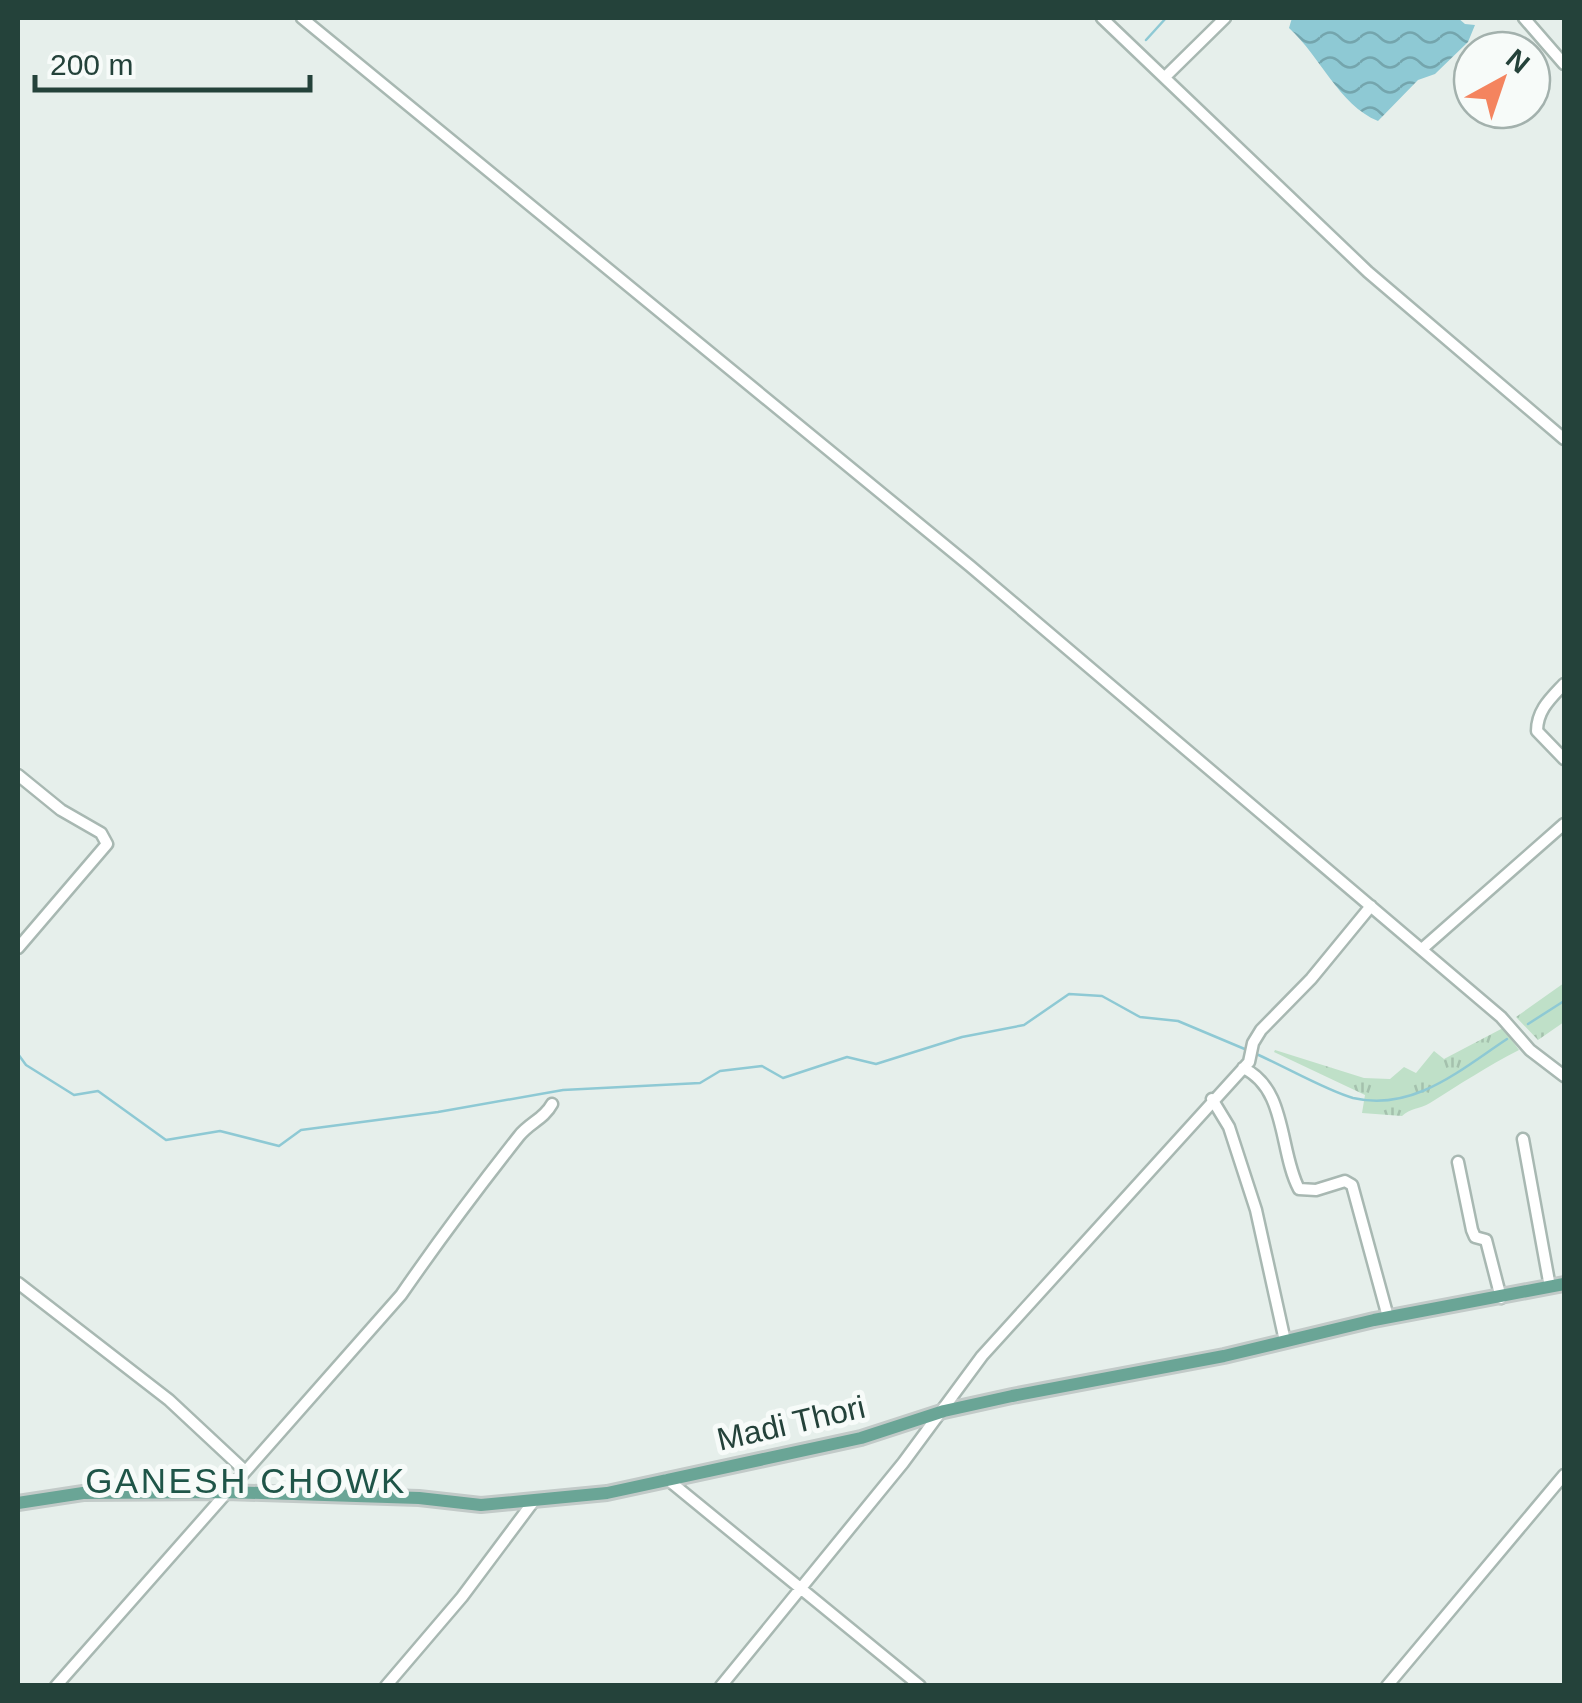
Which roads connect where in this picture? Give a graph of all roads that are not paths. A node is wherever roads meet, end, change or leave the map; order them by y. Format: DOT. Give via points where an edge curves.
graph roads {
  1 [pos="302,18"];
  2 [pos="1102,18"];
  3 [pos="1226,18"];
  4 [pos="1524,18"];
  5 [pos="1564,64"];
  6 [pos="1166,76"];
  7 [pos="1564,439"];
  8 [pos="1564,684"];
  9 [pos="1564,759"];
  10 [pos="18,775"];
  11 [pos="1564,824"];
  12 [pos="1371,906"];
  13 [pos="18,948"];
  14 [pos="1422,949"];
  15 [pos="1246,1065"];
  16 [pos="1564,1076"];
  17 [pos="1212,1099"];
  18 [pos="552,1104"];
  19 [pos="1524,1139"];
  20 [pos="1458,1162"];
  21 [pos="18,1282"];
  22 [pos="1564,1284"];
  23 [pos="1550,1287"];
  24 [pos="1500,1298"];
  25 [pos="1388,1317"];
  26 [pos="1285,1341"];
  27 [pos="944,1411"];
  28 [pos="244,1470"];
  29 [pos="1564,1475"];
  30 [pos="666,1478"];
  31 [pos="226,1492"];
  32 [pos="533,1502"];
  33 [pos="18,1503"];
  34 [pos="800,1590"];
  35 [pos="56,1686"];
  36 [pos="386,1686"];
  37 [pos="721,1686"];
  38 [pos="920,1686"];
  39 [pos="1387,1686"];
  1 -- 12 [label="street" via="970,566"];
  2 -- 6 [label="street"];
  3 -- 6 [label="street"];
  4 -- 5 [label="street"];
  6 -- 7 [label="street" via="1368,272"];
  8 -- 9 [label="street" via="1537,720 1538,731"];
  10 -- 13 [label="street" via="107,844"];
  11 -- 14 [label="street"];
  12 -- 14 [label="street"];
  12 -- 15 [label="street" via="1253,1043"];
  14 -- 16 [label="street"];
  15 -- 17 [label="street"];
  15 -- 25 [label="street" via="1272,1097 1298,1189 1352,1185"];
  17 -- 26 [label="street" via="1256,1210"];
  17 -- 27 [label="street" via="982,1356"];
  18 -- 28 [label="street" via="524,1129 401,1295"];
  19 -- 23 [label="street"];
  20 -- 24 [label="street" via="1472,1230 1486,1240"];
  21 -- 28 [label="street" via="170,1400"];
  22 -- 23 [label="main road, Madi Thori"];
  23 -- 24 [label="main road, Madi Thori"];
  24 -- 25 [label="main road, Madi Thori"];
  25 -- 26 [label="main road, Madi Thori"];
  26 -- 27 [label="main road, Madi Thori"];
  27 -- 30 [label="main road, Madi Thori" via="861,1438"];
  27 -- 34 [label="street"];
  28 -- 31 [label="street"];
  29 -- 39 [label="street"];
  30 -- 32 [label="main road, Madi Thori"];
  30 -- 34 [label="street"];
  31 -- 32 [label="main road, Madi Thori"];
  31 -- 33 [label="main road, Madi Thori" via="83,1494"];
  31 -- 35 [label="street"];
  32 -- 36 [label="street"];
  34 -- 37 [label="street"];
  34 -- 38 [label="street"];
}
